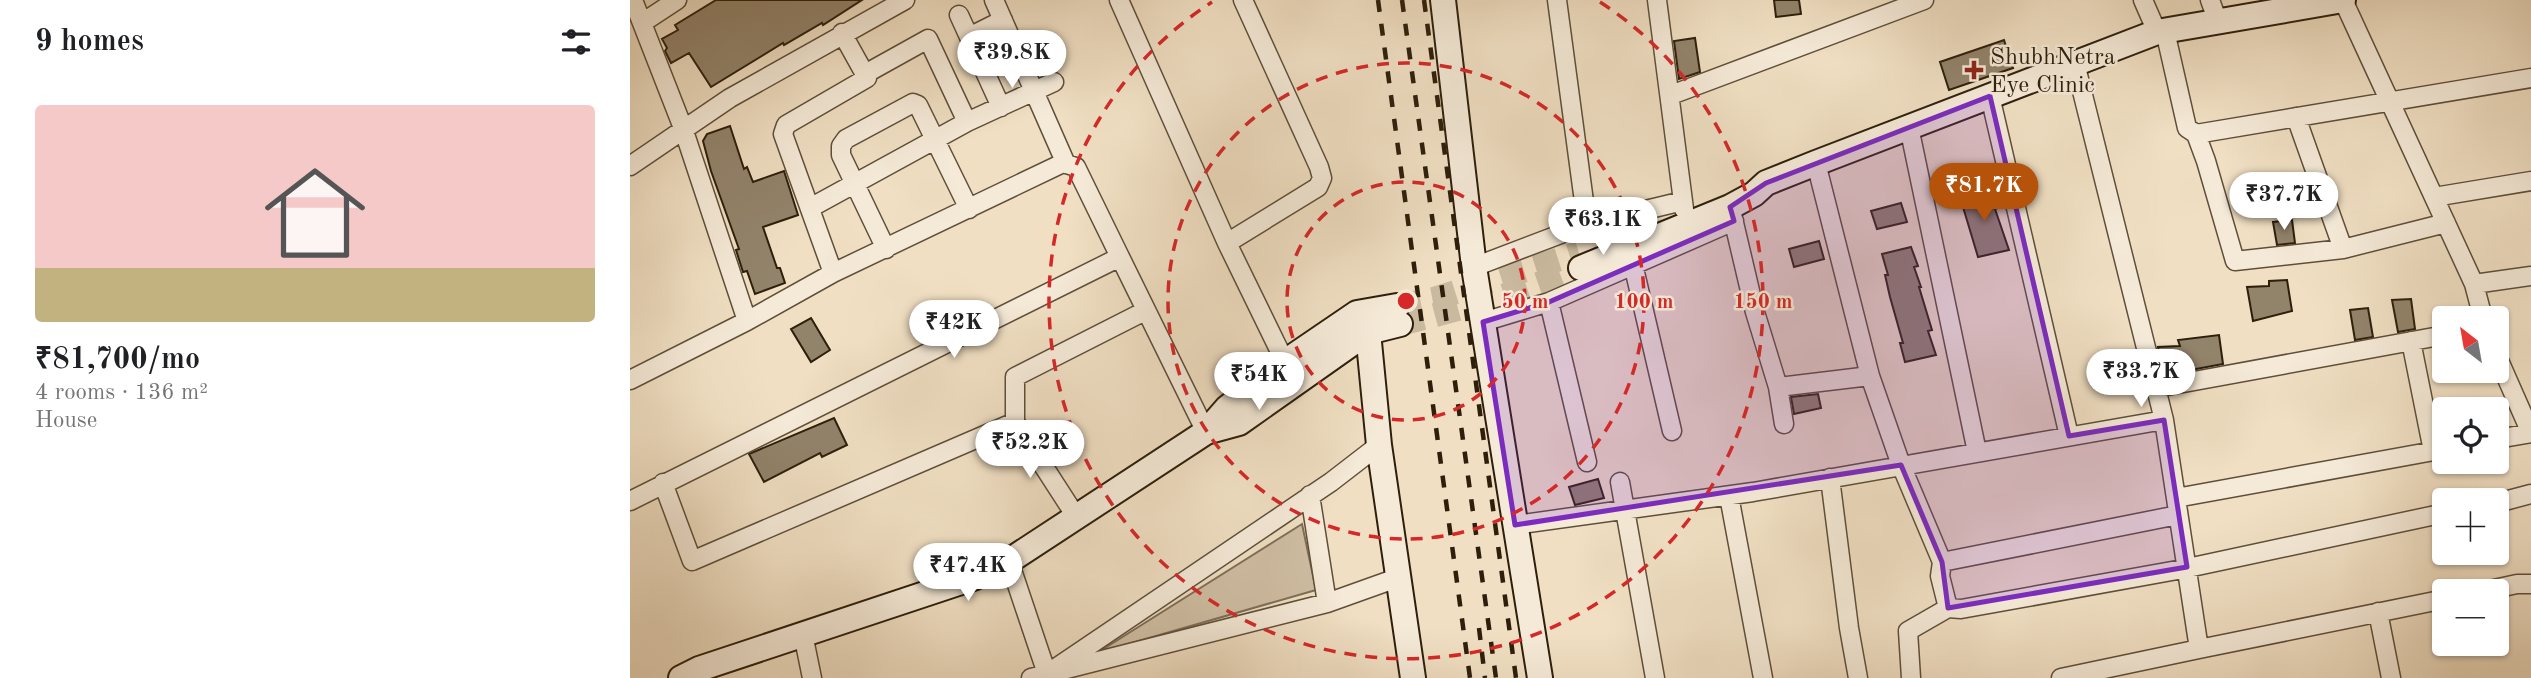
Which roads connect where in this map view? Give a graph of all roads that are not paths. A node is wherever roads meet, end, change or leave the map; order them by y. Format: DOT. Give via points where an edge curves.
graph roads {
  1 [pos="633,0"];
  2 [pos="677,0"];
  3 [pos="905,0"];
  4 [pos="994,0"];
  5 [pos="1119,0"];
  6 [pos="1243,0"];
  7 [pos="1443,0"];
  8 [pos="1557,0"];
  9 [pos="1657,0"];
  10 [pos="1924,0"];
  11 [pos="2143,0"];
  12 [pos="2343,0"];
  13 [pos="2214,11"];
  14 [pos="959,15"];
  15 [pos="1003,20"];
  16 [pos="642,23"];
  17 [pos="2161,32"];
  18 [pos="842,33"];
  19 [pos="969,37"];
  20 [pos="2076,63"];
  21 [pos="865,74"];
  22 [pos="2531,78"];
  23 [pos="1054,82"];
  24 [pos="1034,92"];
  25 [pos="1671,95"];
  26 [pos="1990,96"];
  27 [pos="2389,101"];
  28 [pos="1002,107"];
  29 [pos="2296,117"];
  30 [pos="967,122"];
  31 [pos="1909,127"];
  32 [pos="684,128"];
  33 [pos="2196,134"];
  34 [pos="935,140"];
  35 [pos="1816,163"];
  36 [pos="1066,164"];
  37 [pos="630,166"];
  38 [pos="2531,181"];
  39 [pos="855,182"];
  40 [pos="1766,184"];
  41 [pos="2434,197"];
  42 [pos="810,208"];
  43 [pos="1693,208"];
  44 [pos="969,209"];
  45 [pos="1732,214"];
  46 [pos="2446,223"];
  47 [pos="1587,224"];
  48 [pos="1227,243"];
  49 [pos="886,249"];
  50 [pos="2343,249"];
  51 [pos="1119,257"];
  52 [pos="1580,261"];
  53 [pos="1633,264"];
  54 [pos="1474,267"];
  55 [pos="833,273"];
  56 [pos="2531,276"];
  57 [pos="2474,284"];
  58 [pos="1549,302"];
  59 [pos="2480,306"];
  60 [pos="1145,311"];
  61 [pos="747,321"];
  62 [pos="1483,322"];
  63 [pos="1368,332"];
  64 [pos="2432,337"];
  65 [pos="2411,341"];
  66 [pos="1285,362"];
  67 [pos="1870,376"];
  68 [pos="630,380"];
  69 [pos="2509,383"];
  70 [pos="1778,387"];
  71 [pos="2156,388"];
  72 [pos="2164,420"];
  73 [pos="1015,422"];
  74 [pos="2432,423"];
  75 [pos="1784,424"];
  76 [pos="1672,431"];
  77 [pos="1206,432"];
  78 [pos="2531,434"];
  79 [pos="2069,436"];
  80 [pos="2509,437"];
  81 [pos="1379,445"];
  82 [pos="2432,451"];
  83 [pos="1978,452"];
  84 [pos="1587,462"];
  85 [pos="1901,466"];
  86 [pos="1830,478"];
  87 [pos="1620,482"];
  88 [pos="663,483"];
  89 [pos="2531,494"];
  90 [pos="1310,495"];
  91 [pos="1729,496"];
  92 [pos="630,500"];
  93 [pos="2509,500"];
  94 [pos="2177,506"];
  95 [pos="1624,510"];
  96 [pos="2432,516"];
  97 [pos="1077,518"];
  98 [pos="1516,525"];
  99 [pos="1009,561"];
  100 [pos="1942,562"];
  101 [pos="2187,567"];
  102 [pos="1397,579"];
  103 [pos="2531,584"];
  104 [pos="2509,586"];
  105 [pos="2432,602"];
  106 [pos="1327,603"];
  107 [pos="1948,608"];
  108 [pos="2378,612"];
  109 [pos="803,634"];
  110 [pos="2199,649"];
  111 [pos="694,675"];
  112 [pos="1042,677"];
  113 [pos="812,678"];
  114 [pos="1413,678"];
  115 [pos="1540,678"];
  116 [pos="1655,678"];
  117 [pos="1763,678"];
  118 [pos="1858,678"];
  119 [pos="1911,678"];
  120 [pos="2061,678"];
  121 [pos="2390,678"];
  1 -- 16 [label="street"];
  2 -- 16 [label="street"];
  3 -- 18 [label="street"];
  4 -- 15 [label="street"];
  5 -- 48 [label="street"];
  6 -- 48 [label="street" via="1322,178 1318,187"];
  7 -- 54 [label="street"];
  8 -- 47 [label="street"];
  9 -- 25 [label="street"];
  10 -- 25 [label="street"];
  11 -- 17 [label="street"];
  12 -- 13 [label="street"];
  12 -- 27 [label="street"];
  13 -- 17 [label="street"];
  14 -- 19 [label="street"];
  15 -- 19 [label="street"];
  15 -- 24 [label="street"];
  16 -- 32 [label="street"];
  17 -- 20 [label="street"];
  17 -- 33 [label="street" via="2187,128"];
  18 -- 21 [label="street"];
  18 -- 32 [label="street"];
  19 -- 28 [label="street"];
  20 -- 26 [label="street"];
  20 -- 71 [label="street"];
  21 -- 30 [label="street" via="928,39"];
  21 -- 42 [label="street" via="867,78 783,129"];
  22 -- 27 [label="street"];
  23 -- 24 [label="street"];
  24 -- 28 [label="street"];
  24 -- 36 [label="street"];
  25 -- 43 [label="street"];
  26 -- 31 [label="street"];
  26 -- 79 [label="street"];
  27 -- 29 [label="street"];
  27 -- 41 [label="street"];
  28 -- 30 [label="street"];
  29 -- 33 [label="street"];
  29 -- 50 [label="street"];
  30 -- 34 [label="street"];
  31 -- 35 [label="street"];
  31 -- 83 [label="street"];
  32 -- 37 [label="street"];
  32 -- 61 [label="street"];
  33 -- 50 [label="street" via="2235,261"];
  34 -- 39 [label="street"];
  34 -- 39 [label="street" via="913,103 846,139 841,155"];
  34 -- 44 [label="street"];
  35 -- 40 [label="street"];
  35 -- 67 [label="street"];
  36 -- 44 [label="street"];
  36 -- 51 [label="street" via="1076,167"];
  38 -- 41 [label="street"];
  39 -- 42 [label="street"];
  39 -- 49 [label="street"];
  40 -- 43 [label="street" via="1747,183"];
  40 -- 45 [label="street"];
  41 -- 46 [label="street"];
  42 -- 55 [label="street"];
  43 -- 45 [label="street"];
  43 -- 47 [label="street"];
  43 -- 52 [label="street"];
  44 -- 49 [label="street"];
  45 -- 53 [label="street"];
  45 -- 70 [label="street"];
  46 -- 50 [label="street"];
  46 -- 57 [label="street"];
  47 -- 54 [label="street"];
  48 -- 66 [label="street"];
  49 -- 55 [label="street"];
  51 -- 60 [label="street"];
  51 -- 88 [label="street"];
  53 -- 58 [label="street"];
  53 -- 76 [label="street"];
  54 -- 62 [label="street"];
  55 -- 61 [label="street"];
  56 -- 57 [label="street"];
  57 -- 59 [label="street"];
  58 -- 62 [label="street"];
  58 -- 84 [label="street"];
  60 -- 73 [label="street" via="1015,377"];
  60 -- 77 [label="street"];
  61 -- 68 [label="street"];
  62 -- 98 [label="street"];
  63 -- 66 [label="street" via="1398,315 1357,313"];
  63 -- 77 [label="street" via="1239,423"];
  63 -- 81 [label="street"];
  64 -- 65 [label="street"];
  65 -- 71 [label="street"];
  65 -- 74 [label="street"];
  66 -- 77 [label="street" via="1227,408"];
  67 -- 70 [label="street"];
  67 -- 85 [label="street"];
  69 -- 78 [label="street"];
  70 -- 75 [label="street"];
  71 -- 72 [label="street"];
  72 -- 79 [label="street"];
  72 -- 94 [label="street"];
  73 -- 88 [label="street" via="692,561"];
  73 -- 97 [label="street"];
  77 -- 97 [label="street"];
  78 -- 80 [label="street"];
  79 -- 83 [label="street"];
  81 -- 90 [label="street"];
  81 -- 102 [label="street"];
  82 -- 94 [label="street"];
  83 -- 85 [label="street"];
  85 -- 86 [label="street"];
  85 -- 100 [label="street"];
  86 -- 91 [label="street"];
  86 -- 118 [label="street"];
  87 -- 95 [label="street"];
  88 -- 92 [label="street"];
  89 -- 93 [label="street"];
  90 -- 106 [label="street"];
  90 -- 112 [label="street"];
  91 -- 95 [label="street"];
  91 -- 117 [label="street"];
  94 -- 100 [label="street"];
  94 -- 101 [label="street"];
  95 -- 98 [label="street"];
  95 -- 116 [label="street"];
  96 -- 101 [label="street"];
  97 -- 99 [label="street"];
  98 -- 115 [label="street"];
  99 -- 109 [label="street" via="973,578"];
  99 -- 112 [label="street"];
  100 -- 107 [label="street" via="1940,576"];
  101 -- 107 [label="street"];
  101 -- 110 [label="street"];
  102 -- 106 [label="street"];
  102 -- 114 [label="street"];
  103 -- 104 [label="street"];
  105 -- 108 [label="street"];
  106 -- 112 [label="street"];
  107 -- 119 [label="street" via="1908,631"];
  108 -- 110 [label="street"];
  108 -- 121 [label="street"];
  109 -- 111 [label="street"];
  109 -- 113 [label="street"];
  110 -- 120 [label="street"];
}
